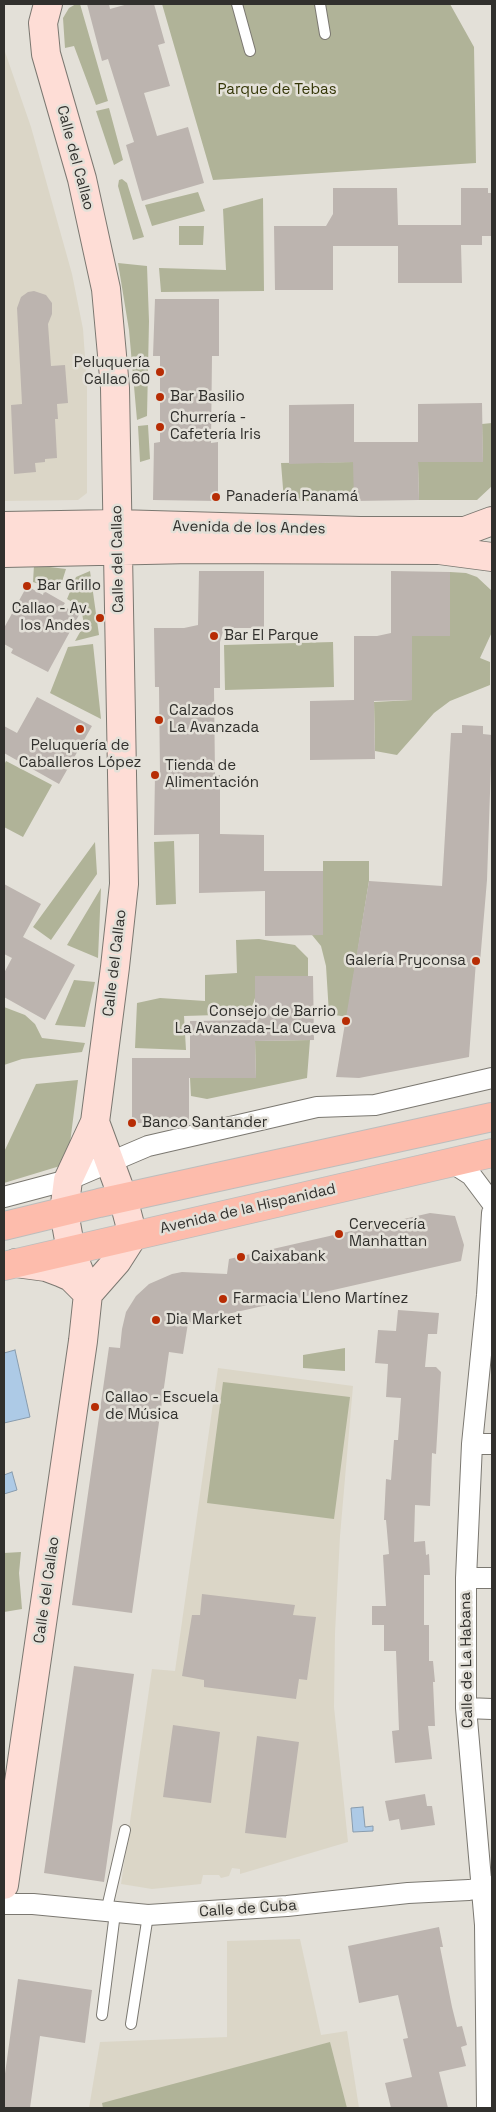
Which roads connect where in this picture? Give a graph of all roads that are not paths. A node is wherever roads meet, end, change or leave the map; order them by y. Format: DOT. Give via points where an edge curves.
graph roads {
  1 [pos="48,4"];
  2 [pos="237,4"];
  3 [pos="320,4"];
  4 [pos="325,34"];
  5 [pos="250,51"];
  6 [pos="492,521"];
  7 [pos="4,526"];
  8 [pos="117,537"];
  9 [pos="4,553"];
  10 [pos="492,557"];
  11 [pos="492,1078"];
  12 [pos="492,1117"];
  13 [pos="95,1122"];
  14 [pos="492,1153"];
  15 [pos="110,1163"];
  16 [pos="444,1163"];
  17 [pos="68,1180"];
  18 [pos="4,1197"];
  19 [pos="123,1198"];
  20 [pos="492,1203"];
  21 [pos="64,1212"];
  22 [pos="492,1213"];
  23 [pos="4,1226"];
  24 [pos="133,1236"];
  25 [pos="71,1251"];
  26 [pos="10,1264"];
  27 [pos="88,1294"];
  28 [pos="490,1294"];
  29 [pos="472,1444"];
  30 [pos="492,1444"];
  31 [pos="466,1578"];
  32 [pos="492,1578"];
  33 [pos="466,1708"];
  34 [pos="492,1709"];
  35 [pos="125,1830"];
  36 [pos="4,1885"];
  37 [pos="487,1887"];
  38 [pos="4,1904"];
  39 [pos="110,1912"];
  40 [pos="148,1916"];
  41 [pos="102,2015"];
  42 [pos="132,2024"];
  43 [pos="487,2108"];
  1 -- 8 [label="street, Calle del Callao" via="42,23 46,54 82,179 106,289 115,388"];
  2 -- 5 [label="lane"];
  3 -- 4 [label="lane"];
  6 -- 8 [label="street, Avenida de los Andes" via="465,531"];
  7 -- 8 [label="street, Avenida de los Andes"];
  8 -- 9 [label="street, Avenida de los Andes"];
  8 -- 10 [label="street, Avenida de los Andes" via="439,550"];
  8 -- 13 [label="street, Calle del Callao" via="124,884"];
  11 -- 15 [label="street" via="375,1104 317,1107 148,1146"];
  12 -- 19 [label="main road"];
  13 -- 15 [label="street, Calle del Callao"];
  13 -- 17 [label="street, Calle del Callao"];
  14 -- 16 [label="main road, Avenida de la Hispanidad"];
  15 -- 17 [label="street"];
  15 -- 19 [label="street, Calle del Callao"];
  16 -- 20 [label="street" via="457,1166 471,1176"];
  16 -- 24 [label="main road, Avenida de la Hispanidad"];
  17 -- 18 [label="street"];
  17 -- 21 [label="street, Calle del Callao"];
  19 -- 21 [label="main road"];
  19 -- 24 [label="street, Calle del Callao"];
  21 -- 23 [label="main road"];
  21 -- 25 [label="street, Calle del Callao"];
  22 -- 28 [label="street, Calle de La Habana"];
  24 -- 25 [label="main road, Avenida de la Hispanidad"];
  24 -- 27 [label="street" via="117,1261"];
  25 -- 26 [label="main road, Avenida de la Hispanidad"];
  25 -- 27 [label="street, Calle del Callao"];
  26 -- 27 [label="street" via="46,1267 62,1273 71,1277"];
  27 -- 36 [label="street, Calle del Callao"];
  28 -- 29 [label="street, Calle de La Habana"];
  29 -- 30 [label="street"];
  29 -- 31 [label="street, Calle de La Habana"];
  31 -- 32 [label="street"];
  31 -- 33 [label="street, Calle de La Habana"];
  33 -- 34 [label="street"];
  33 -- 37 [label="street, Calle de La Habana"];
  35 -- 39 [label="lane"];
  37 -- 40 [label="street, Calle de Cuba"];
  37 -- 43 [label="street, Calle de La Habana"];
  38 -- 39 [label="street, Calle de Cuba"];
  39 -- 40 [label="street, Calle de Cuba"];
  39 -- 41 [label="lane"];
  40 -- 42 [label="lane"];
}
